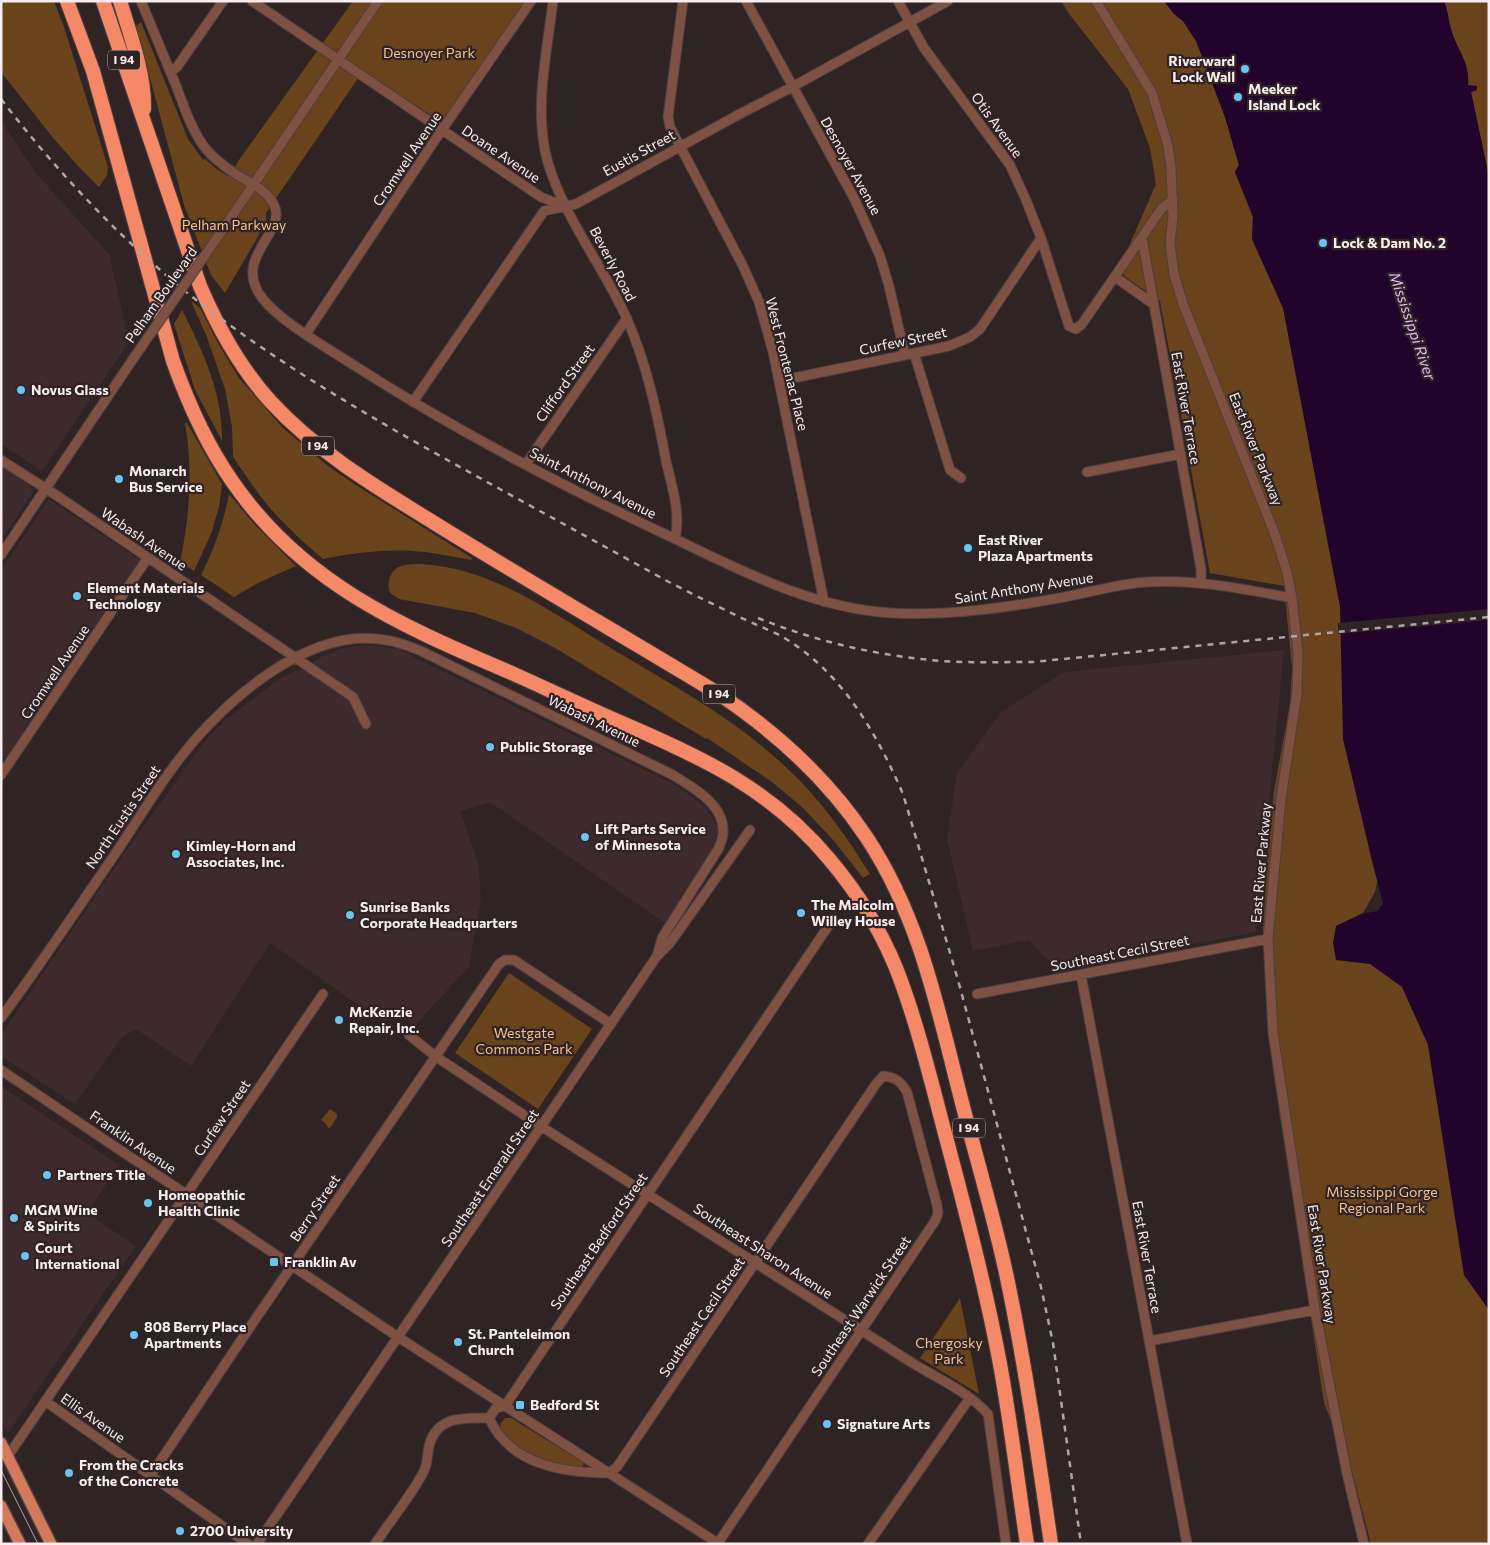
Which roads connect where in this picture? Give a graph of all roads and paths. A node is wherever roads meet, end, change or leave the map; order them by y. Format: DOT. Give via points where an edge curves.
graph roads {
  1 [pos="67,1"];
  2 [pos="103,1"];
  3 [pos="120,1"];
  4 [pos="141,1"];
  5 [pos="224,1"];
  6 [pos="252,1"];
  7 [pos="378,1"];
  8 [pos="531,1"];
  9 [pos="553,1"];
  10 [pos="683,1"];
  11 [pos="746,1"];
  12 [pos="898,1"];
  13 [pos="948,1"];
  14 [pos="1096,1"];
  15 [pos="910,23"];
  16 [pos="338,60"];
  17 [pos="170,72"];
  18 [pos="792,87"];
  19 [pos="143,120"];
  20 [pos="442,131"];
  21 [pos="680,146"];
  22 [pos="253,185"];
  23 [pos="1173,200"];
  24 [pos="564,206"];
  25 [pos="1040,238"];
  26 [pos="1142,238"];
  27 [pos="1115,277"];
  28 [pos="1152,302"];
  29 [pos="626,318"];
  30 [pos="306,334"];
  31 [pos="910,354"];
  32 [pos="779,381"];
  33 [pos="413,402"];
  34 [pos="1180,454"];
  35 [pos="1,460"];
  36 [pos="526,464"];
  37 [pos="1087,472"];
  38 [pos="961,478"];
  39 [pos="46,489"];
  40 [pos="676,539"];
  41 [pos="1,555"];
  42 [pos="150,561"];
  43 [pos="1201,582"];
  44 [pos="1292,598"];
  45 [pos="824,602"];
  46 [pos="295,658"];
  47 [pos="366,724"];
  48 [pos="1,775"];
  49 [pos="750,830"];
  50 [pos="833,919"];
  51 [pos="1268,940"];
  52 [pos="657,956"];
  53 [pos="1081,975"];
  54 [pos="323,994"];
  55 [pos="978,994"];
  56 [pos="1,1018"];
  57 [pos="611,1024"];
  58 [pos="409,1035"];
  59 [pos="436,1056"];
  60 [pos="1,1070"];
  61 [pos="883,1076"];
  62 [pos="542,1127"];
  63 [pos="186,1194"];
  64 [pos="648,1194"];
  65 [pos="755,1263"];
  66 [pos="292,1266"];
  67 [pos="1315,1310"];
  68 [pos="861,1330"];
  69 [pos="398,1337"];
  70 [pos="1149,1341"];
  71 [pos="969,1399"];
  72 [pos="45,1400"];
  73 [pos="505,1406"];
  74 [pos="489,1418"];
  75 [pos="1,1444"];
  76 [pos="8,1456"];
  77 [pos="609,1473"];
  78 [pos="151,1475"];
  79 [pos="1,1506"];
  80 [pos="718,1543"];
  81 [pos="20,1544"];
  82 [pos="52,1544"];
  83 [pos="248,1544"];
  84 [pos="257,1544"];
  85 [pos="376,1544"];
  86 [pos="868,1544"];
  87 [pos="1006,1544"];
  88 [pos="1026,1544"];
  89 [pos="1051,1544"];
  90 [pos="1187,1544"];
  91 [pos="1364,1544"];
  1 -- 88 [label="highway, I 94" via="93,70 173,361 196,418 232,481 259,516 311,566 388,617 674,745 733,776 801,829 831,861 858,898 885,945 900,980 950,1152 998,1355"];
  2 -- 19 [label="highway, I 94"];
  3 -- 19 [label="highway" via="145,92"];
  4 -- 17 [label="street, Saint Anthony Avenue"];
  5 -- 17 [label="street" via="177,67"];
  6 -- 16 [label="street, Doane Avenue"];
  7 -- 16 [label="street, Pelham Boulevard"];
  8 -- 20 [label="street, Cromwell Avenue"];
  9 -- 24 [label="street, Beverly Road" via="541,103 548,162"];
  10 -- 21 [label="street, West Frontenac Place" via="668,117"];
  11 -- 18 [label="street, Desnoyer Avenue"];
  12 -- 15 [label="street, Otis Avenue"];
  13 -- 15 [label="street, Eustis Street"];
  14 -- 23 [label="street, East River Parkway" via="1152,93 1168,146"];
  15 -- 18 [label="street, Eustis Street"];
  15 -- 25 [label="street, Otis Avenue" via="924,48 1010,165"];
  16 -- 20 [label="street, Doane Avenue"];
  16 -- 22 [label="street, Pelham Boulevard"];
  17 -- 22 [label="street, Saint Anthony Avenue" via="202,144 218,162"];
  18 -- 21 [label="street, Eustis Street"];
  18 -- 31 [label="street, Desnoyer Avenue" via="869,228"];
  19 -- 89 [label="highway, I 94" via="214,317 252,379 282,413 324,451 360,477 749,715 819,777 866,838 905,910 935,994 1006,1274 1032,1406"];
  20 -- 24 [label="street, Doane Avenue" via="541,197"];
  20 -- 30 [label="street, Cromwell Avenue"];
  21 -- 24 [label="street, Eustis Street" via="576,204"];
  21 -- 32 [label="street, West Frontenac Place" via="748,276 766,325"];
  22 -- 30 [label="street, Saint Anthony Avenue" via="274,203 277,214 254,263 257,291 271,308"];
  22 -- 39 [label="street, Pelham Boulevard, bridge"];
  23 -- 26 [label="street" via="1162,208"];
  23 -- 44 [label="street, East River Parkway" via="1170,244 1174,274 1274,532"];
  24 -- 29 [label="street, Beverly Road"];
  24 -- 33 [label="street, Eustis Street" via="544,211"];
  25 -- 27 [label="street, Otis Avenue" via="1069,326 1076,329 1082,324"];
  25 -- 31 [label="street, Curfew Street" via="980,329 959,343"];
  26 -- 27 [label="street"];
  26 -- 28 [label="street, East River Terrace"];
  27 -- 28 [label="street"];
  28 -- 34 [label="street, East River Terrace"];
  29 -- 36 [label="street, Clifford Street"];
  29 -- 40 [label="street, Beverly Road" via="640,352 655,406 678,517"];
  30 -- 33 [label="street, Saint Anthony Avenue"];
  31 -- 32 [label="street, Curfew Street"];
  31 -- 38 [label="street, Desnoyer Avenue" via="950,470"];
  32 -- 45 [label="street, West Frontenac Place"];
  33 -- 36 [label="street, Saint Anthony Avenue"];
  34 -- 37 [label="street"];
  34 -- 43 [label="street, East River Terrace"];
  35 -- 39 [label="street, Wabash Avenue"];
  36 -- 40 [label="street, Saint Anthony Avenue"];
  39 -- 41 [label="street, Pelham Boulevard"];
  39 -- 42 [label="street, Wabash Avenue"];
  40 -- 45 [label="street, Saint Anthony Avenue" via="766,582"];
  42 -- 46 [label="street, Wabash Avenue"];
  42 -- 48 [label="street, Cromwell Avenue"];
  43 -- 44 [label="street, Saint Anthony Avenue"];
  43 -- 45 [label="street, Saint Anthony Avenue" via="1142,582 988,610 945,614 879,612"];
  44 -- 51 [label="street, East River Parkway" via="1298,652 1297,693 1281,799"];
  46 -- 47 [label="street, Wabash Avenue" via="353,697"];
  46 -- 52 [label="street, Wabash Avenue" via="352,639 379,639 406,645 672,774 701,793 721,818 723,833 719,848 662,938"];
  46 -- 56 [label="street, North Eustis Street" via="227,707 192,743"];
  49 -- 52 [label="street, Southeast Emerald Street" via="670,943"];
  50 -- 64 [label="street, Southeast Bedford Street"];
  51 -- 53 [label="street, Southeast Cecil Street"];
  51 -- 67 [label="street, East River Parkway" via="1273,1033"];
  52 -- 57 [label="street, Southeast Emerald Street"];
  53 -- 55 [label="street, Southeast Cecil Street"];
  53 -- 70 [label="street, East River Terrace"];
  54 -- 63 [label="street, Curfew Street"];
  57 -- 59 [label="street, Berry Street" via="514,960 505,960 499,964"];
  57 -- 62 [label="street, Southeast Emerald Street"];
  58 -- 59 [label="street, Southeast Sharon Avenue"];
  59 -- 62 [label="street, Southeast Sharon Avenue"];
  59 -- 66 [label="street, Berry Street"];
  60 -- 63 [label="street, Franklin Avenue"];
  61 -- 65 [label="street, Southeast Cecil Street"];
  61 -- 68 [label="street, Southeast Warwick Street" via="901,1082 907,1092 938,1213"];
  62 -- 64 [label="street, Southeast Sharon Avenue"];
  62 -- 69 [label="street, Southeast Emerald Street"];
  63 -- 66 [label="street, Franklin Avenue"];
  63 -- 72 [label="street, Curfew Street"];
  64 -- 65 [label="street, Southeast Sharon Avenue"];
  64 -- 73 [label="street, Southeast Bedford Street"];
  65 -- 68 [label="street, Southeast Sharon Avenue"];
  65 -- 77 [label="street, Southeast Cecil Street"];
  66 -- 69 [label="street, Franklin Avenue"];
  66 -- 78 [label="street, Berry Street"];
  67 -- 70 [label="street"];
  67 -- 91 [label="street, East River Parkway"];
  68 -- 71 [label="street, Southeast Sharon Avenue"];
  68 -- 80 [label="street, Southeast Warwick Street"];
  69 -- 73 [label="street, Franklin Avenue"];
  69 -- 84 [label="street, Southeast Emerald Street"];
  70 -- 90 [label="street, East River Terrace"];
  71 -- 86 [label="street"];
  71 -- 87 [label="street, Southeast Sharon Avenue" via="988,1414"];
  72 -- 76 [label="street, Curfew Street"];
  72 -- 78 [label="street, Ellis Avenue"];
  73 -- 74 [label="street, Southeast Bedford Street" via="496,1408"];
  73 -- 77 [label="street, Franklin Avenue"];
  74 -- 77 [label="street" via="502,1439 531,1460 573,1472"];
  74 -- 85 [label="street" via="455,1419 438,1428 429,1446 424,1472"];
  75 -- 76 [label="main road"];
  76 -- 82 [label="main road"];
  77 -- 80 [label="street, Franklin Avenue"];
  78 -- 83 [label="street, Ellis Avenue"];
  79 -- 81 [label="main road"];
}
